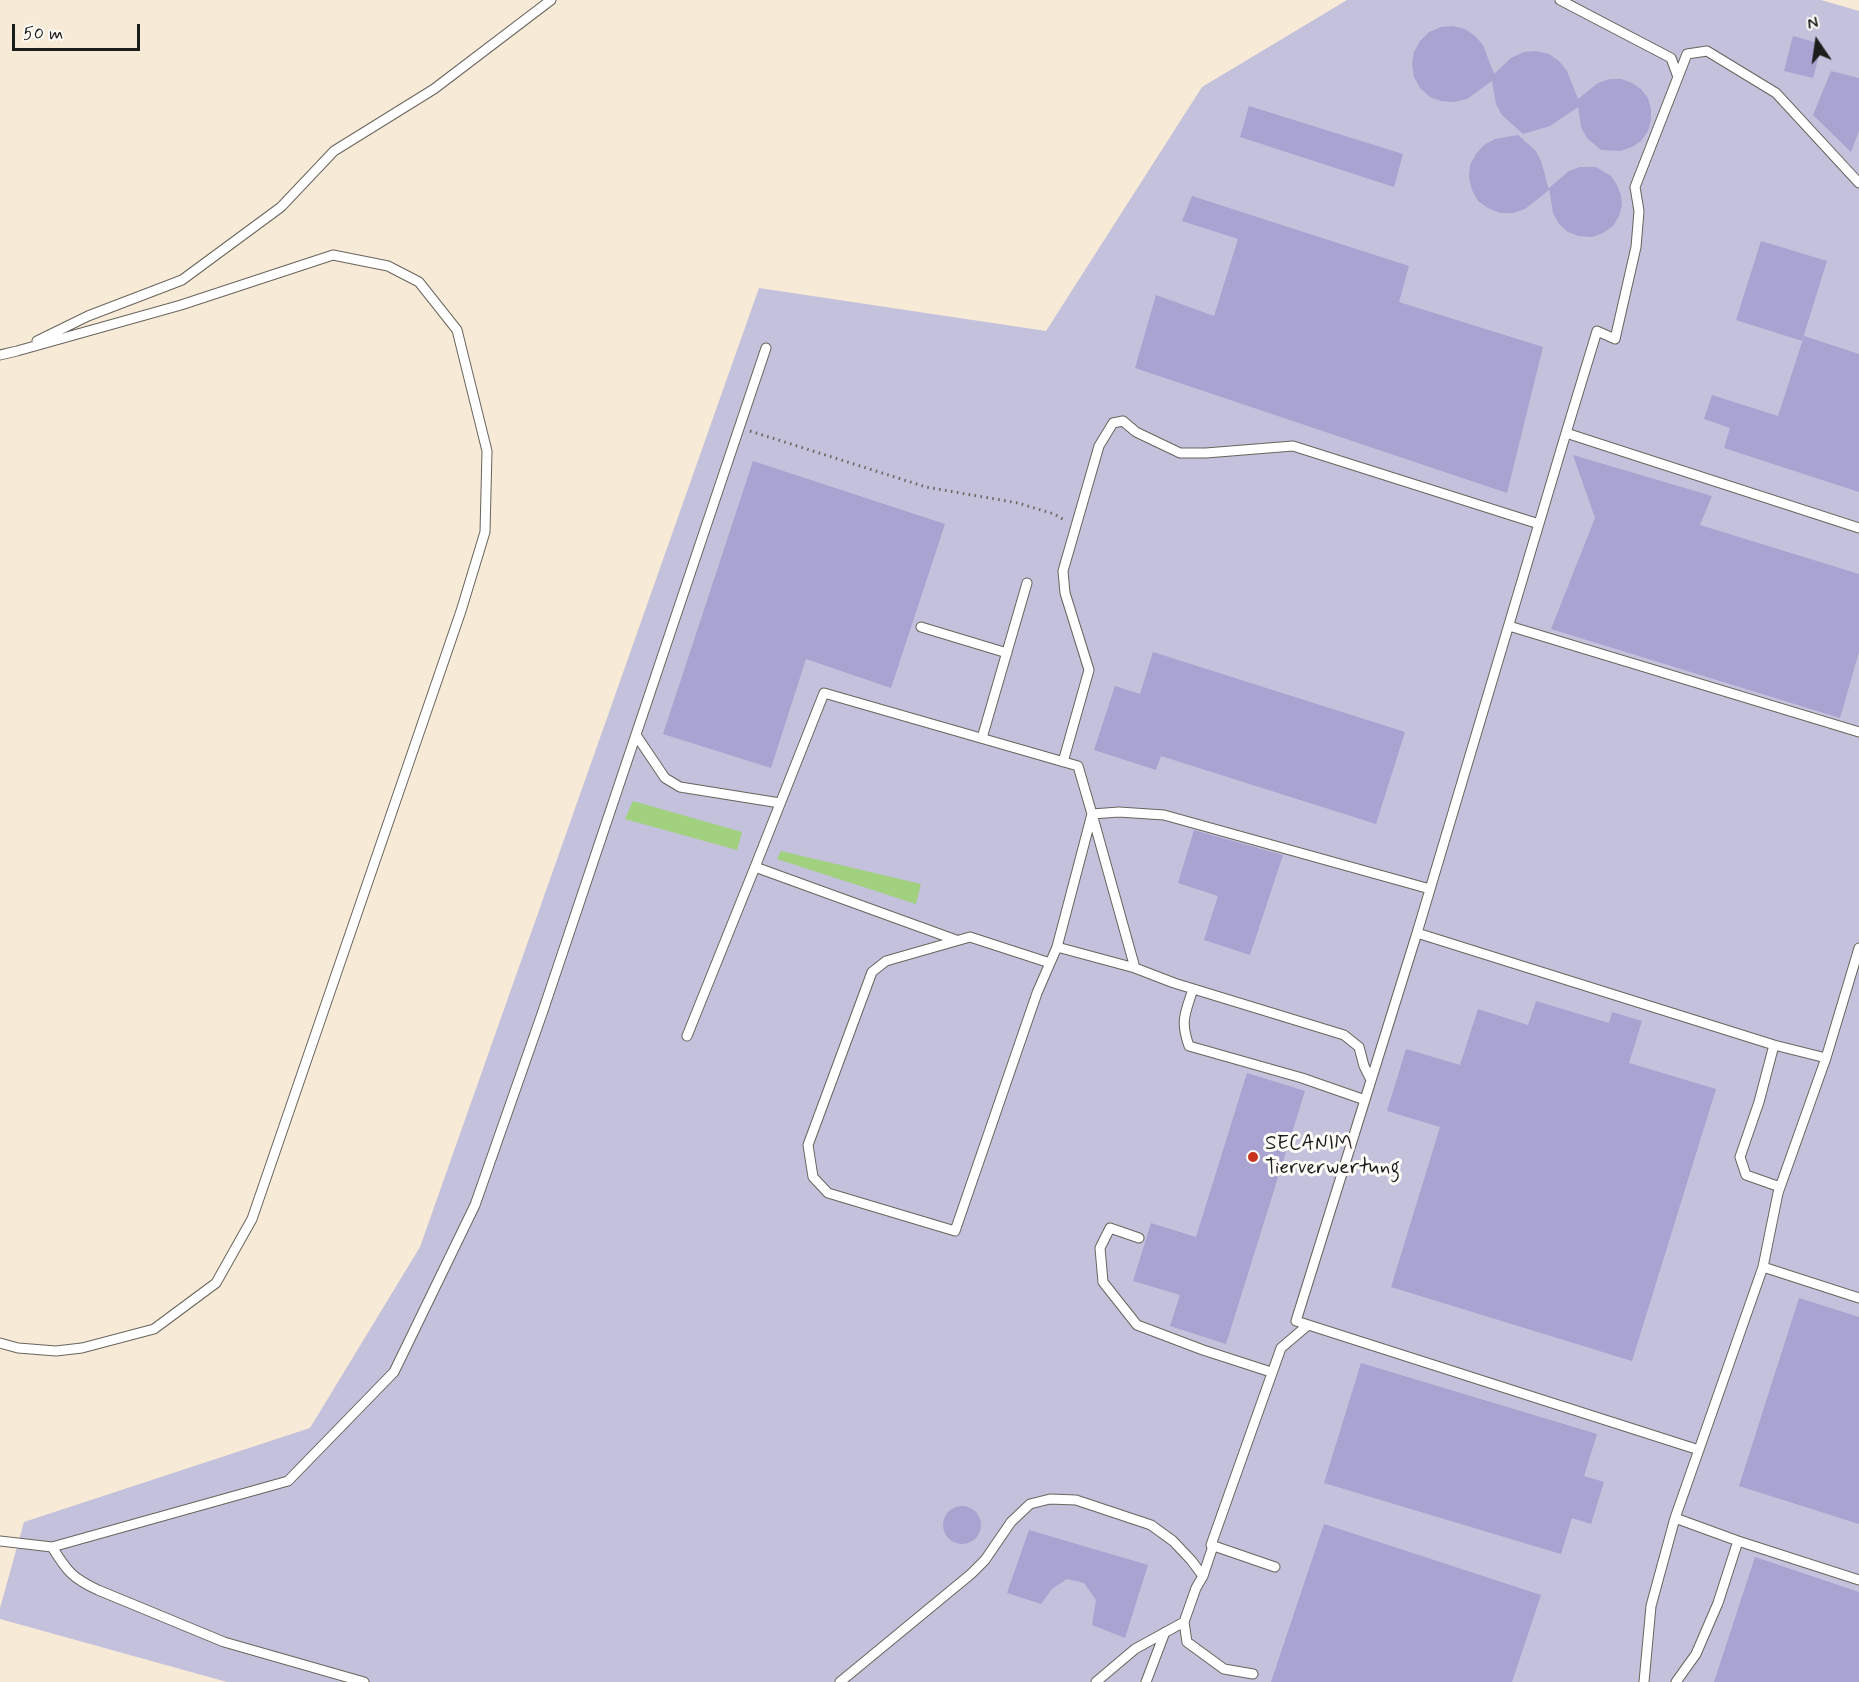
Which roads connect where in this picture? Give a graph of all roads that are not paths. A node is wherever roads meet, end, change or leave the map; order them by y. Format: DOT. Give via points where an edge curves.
graph roads {
  1 [pos="550,0"];
  2 [pos="1560,0"];
  3 [pos="1678,77"];
  4 [pos="1859,183"];
  5 [pos="766,348"];
  6 [pos="17,351"];
  7 [pos="0,355"];
  8 [pos="1566,433"];
  9 [pos="1539,524"];
  10 [pos="1859,528"];
  11 [pos="1027,583"];
  12 [pos="1509,626"];
  13 [pos="921,627"];
  14 [pos="1007,653"];
  15 [pos="1859,732"];
  16 [pos="636,735"];
  17 [pos="982,738"];
  18 [pos="1063,762"];
  19 [pos="780,803"];
  20 [pos="1092,814"];
  21 [pos="755,867"];
  22 [pos="1430,889"];
  23 [pos="1417,933"];
  24 [pos="957,940"];
  25 [pos="1057,946"];
  26 [pos="1859,948"];
  27 [pos="1050,963"];
  28 [pos="1135,968"];
  29 [pos="1193,989"];
  30 [pos="687,1036"];
  31 [pos="1774,1046"];
  32 [pos="1826,1058"];
  33 [pos="1371,1080"];
  34 [pos="1365,1100"];
  35 [pos="1778,1193"];
  36 [pos="1139,1238"];
  37 [pos="1763,1267"];
  38 [pos="1859,1298"];
  39 [pos="1308,1325"];
  40 [pos="0,1343"];
  41 [pos="1272,1372"];
  42 [pos="1699,1450"];
  43 [pos="1675,1518"];
  44 [pos="0,1541"];
  45 [pos="1738,1541"];
  46 [pos="1213,1546"];
  47 [pos="52,1547"];
  48 [pos="1275,1567"];
  49 [pos="1203,1576"];
  50 [pos="1859,1580"];
  51 [pos="1184,1622"];
  52 [pos="1166,1632"];
  53 [pos="1253,1674"];
  54 [pos="1646,1681"];
  55 [pos="364,1682"];
  56 [pos="840,1682"];
  57 [pos="1096,1682"];
  58 [pos="1146,1682"];
  59 [pos="1676,1682"];
  1 -- 6 [label="lane" via="434,89 334,152 281,207 182,280 88,316"];
  2 -- 3 [label="lane" via="1671,58"];
  3 -- 4 [label="lane" via="1687,54 1707,51 1736,66 1776,93"];
  3 -- 8 [label="lane" via="1635,187 1639,211 1636,247 1615,339 1597,331"];
  5 -- 16 [label="lane"];
  6 -- 7 [label="lane"];
  6 -- 40 [label="lane" via="333,255 388,266 419,282 457,330 488,451 486,532 252,1219 216,1283 154,1329 57,1351"];
  8 -- 9 [label="lane"];
  8 -- 10 [label="lane"];
  9 -- 12 [label="lane"];
  9 -- 18 [label="lane" via="1293,446 1180,453 1136,432 1123,421 1113,423 1099,446 1063,571 1065,593 1089,670"];
  11 -- 14 [label="lane"];
  12 -- 15 [label="lane"];
  12 -- 22 [label="lane"];
  13 -- 14 [label="lane"];
  14 -- 17 [label="lane"];
  16 -- 19 [label="lane" via="665,778 680,787"];
  16 -- 47 [label="lane" via="476,1205 394,1372 288,1481"];
  17 -- 18 [label="lane"];
  17 -- 19 [label="lane" via="824,693"];
  18 -- 20 [label="lane" via="1078,766"];
  19 -- 21 [label="lane"];
  20 -- 22 [label="lane" via="1164,815"];
  20 -- 25 [label="lane"];
  20 -- 28 [label="lane"];
  21 -- 24 [label="lane"];
  21 -- 30 [label="lane"];
  22 -- 23 [label="lane"];
  23 -- 31 [label="lane"];
  23 -- 33 [label="lane"];
  24 -- 27 [label="lane" via="970,936"];
  24 -- 27 [label="lane" via="886,961 872,972 808,1145 813,1177 828,1193 955,1231"];
  25 -- 27 [label="lane"];
  25 -- 28 [label="lane"];
  26 -- 32 [label="lane"];
  28 -- 29 [label="lane"];
  29 -- 33 [label="lane" via="1344,1035 1359,1047"];
  29 -- 34 [label="lane" via="1183,1020 1190,1046"];
  31 -- 32 [label="lane"];
  31 -- 35 [label="lane" via="1760,1102 1740,1156 1746,1175 1780,1187"];
  32 -- 35 [label="lane"];
  33 -- 34 [label="lane"];
  34 -- 39 [label="lane" via="1296,1322"];
  35 -- 37 [label="lane"];
  36 -- 41 [label="lane" via="1110,1228 1100,1248 1103,1282 1137,1325"];
  37 -- 38 [label="lane"];
  37 -- 42 [label="lane"];
  39 -- 41 [label="lane" via="1281,1348"];
  39 -- 42 [label="lane"];
  41 -- 46 [label="lane" via="1210,1545"];
  42 -- 43 [label="lane"];
  43 -- 45 [label="lane"];
  43 -- 54 [label="lane" via="1651,1606"];
  44 -- 47 [label="lane"];
  45 -- 50 [label="lane"];
  45 -- 59 [label="lane" via="1696,1654"];
  46 -- 48 [label="lane"];
  46 -- 49 [label="lane"];
  47 -- 55 [label="lane" via="66,1570 98,1590 224,1642"];
  49 -- 51 [label="lane"];
  49 -- 56 [label="lane" via="1173,1541 1152,1525 1076,1500 1050,1499 1030,1504 971,1574"];
  51 -- 52 [label="lane"];
  51 -- 53 [label="lane" via="1187,1642 1224,1669"];
  52 -- 57 [label="lane" via="1135,1649"];
  52 -- 58 [label="lane"];
}
